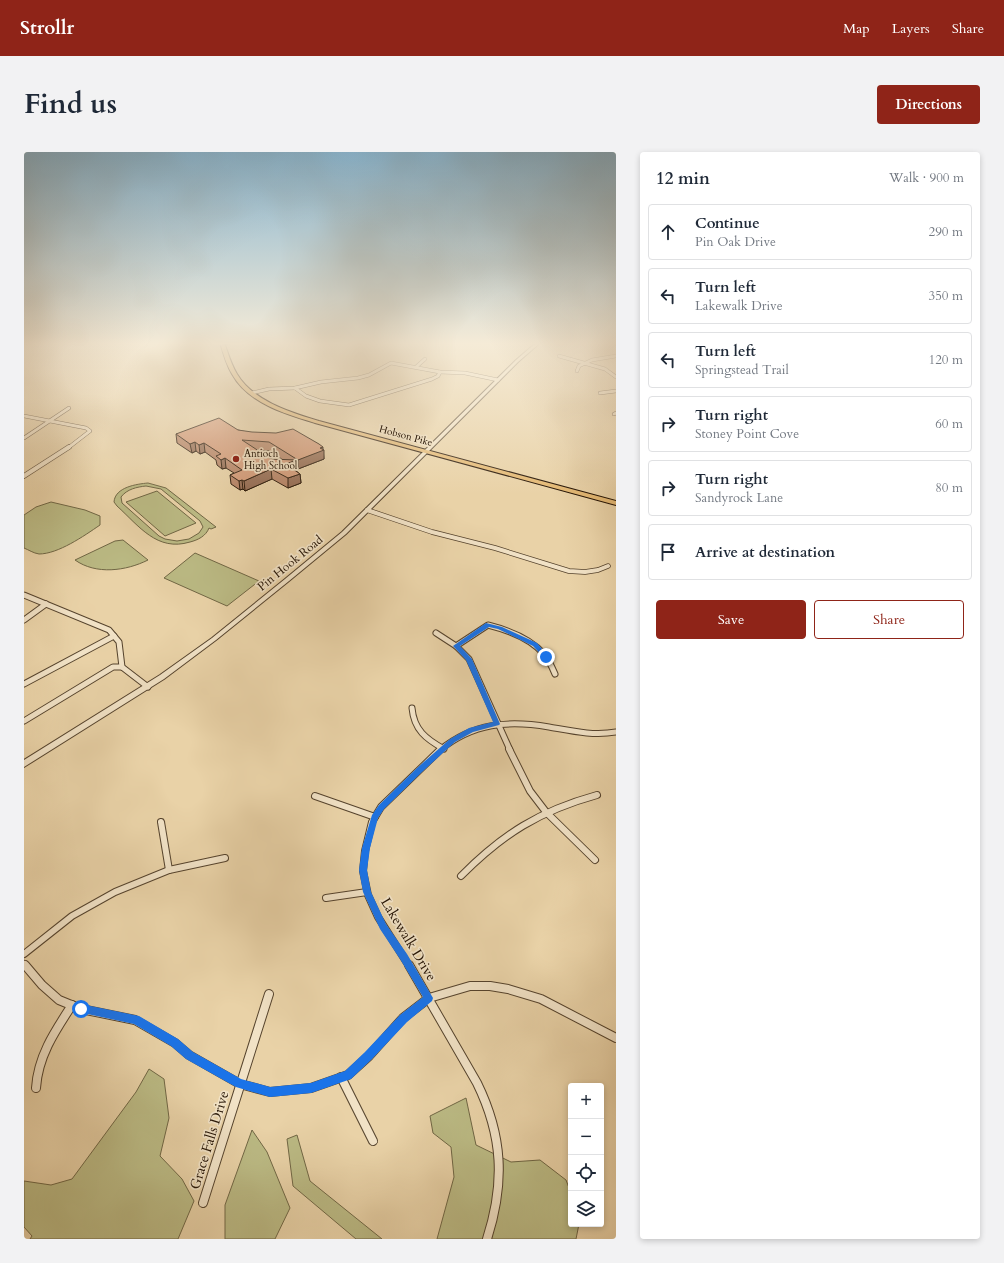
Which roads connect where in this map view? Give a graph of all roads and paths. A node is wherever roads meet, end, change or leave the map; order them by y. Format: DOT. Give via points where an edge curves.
graph roads {
  1 [pos="253,393"];
  2 [pos="300,393"];
  3 [pos="390,393"];
  4 [pos="485,393"];
  5 [pos="69,408"];
  6 [pos="24,416"];
  7 [pos="51,421"];
  8 [pos="24,438"];
  9 [pos="426,451"];
  10 [pos="24,476"];
  11 [pos="616,503"];
  12 [pos="367,510"];
  13 [pos="608,566"];
  14 [pos="24,595"];
  15 [pos="46,604"];
  16 [pos="24,620"];
  17 [pos="436,633"];
  18 [pos="114,636"];
  19 [pos="456,646"];
  20 [pos="122,667"];
  21 [pos="555,674"];
  22 [pos="24,684"];
  23 [pos="148,687"];
  24 [pos="412,708"];
  25 [pos="24,721"];
  26 [pos="496,724"];
  27 [pos="616,732"];
  28 [pos="444,749"];
  29 [pos="24,764"];
  30 [pos="597,795"];
  31 [pos="315,796"];
  32 [pos="546,812"];
  33 [pos="375,817"];
  34 [pos="161,822"];
  35 [pos="225,858"];
  36 [pos="595,860"];
  37 [pos="169,870"];
  38 [pos="461,876"];
  39 [pos="367,892"];
  40 [pos="326,898"];
  41 [pos="24,954"];
  42 [pos="24,964"];
  43 [pos="269,994"];
  44 [pos="429,998"];
  45 [pos="72,1005"];
  46 [pos="616,1038"];
  47 [pos="341,1078"];
  48 [pos="240,1084"];
  49 [pos="36,1088"];
  50 [pos="373,1141"];
  51 [pos="203,1203"];
  52 [pos="487,1239"];
  1 -- 9 [label="main road, Hobson Pike" via="274,406 302,417"];
  2 -- 3 [label="street" via="338,405 349,405"];
  4 -- 9 [label="street, Pin Hook Road"];
  5 -- 7 [label="street"];
  6 -- 7 [label="street"];
  7 -- 8 [label="street"];
  7 -- 10 [label="street" via="90,431"];
  9 -- 11 [label="main road, Hobson Pike"];
  9 -- 12 [label="street, Pin Hook Road"];
  12 -- 13 [label="street" via="432,532 569,571 585,572"];
  12 -- 23 [label="street, Pin Hook Road" via="344,533 214,639"];
  14 -- 15 [label="street"];
  15 -- 16 [label="street"];
  15 -- 18 [label="street" via="109,630"];
  17 -- 19 [label="street"];
  18 -- 20 [label="street" via="119,642"];
  18 -- 22 [label="street"];
  19 -- 21 [label="street" via="488,625 500,628 535,644"];
  19 -- 26 [label="street" via="469,659"];
  20 -- 23 [label="street"];
  20 -- 25 [label="street" via="113,667"];
  23 -- 29 [label="street, Pin Hook Road"];
  24 -- 28 [label="street" via="414,724 419,732"];
  26 -- 27 [label="street, Lakewalk Drive" via="527,724 581,732"];
  26 -- 28 [label="street, Lakewalk Drive" via="471,730 453,740"];
  26 -- 32 [label="street" via="530,791"];
  28 -- 33 [label="street, Lakewalk Drive" via="382,807"];
  30 -- 32 [label="street" via="574,800"];
  31 -- 33 [label="street"];
  32 -- 36 [label="street"];
  32 -- 38 [label="street" via="506,835"];
  33 -- 39 [label="street, Lakewalk Drive" via="363,870"];
  34 -- 37 [label="street"];
  35 -- 37 [label="street"];
  37 -- 41 [label="street" via="115,892 72,916"];
  39 -- 40 [label="street"];
  39 -- 44 [label="street, Lakewalk Drive" via="383,927"];
  42 -- 45 [label="street" via="59,1000"];
  43 -- 48 [label="street, Grace Falls Drive"];
  44 -- 46 [label="street" via="470,986 508,989 554,1004"];
  44 -- 47 [label="street" via="404,1018 348,1075"];
  44 -- 52 [label="street, Lakewalk Drive" via="477,1082 491,1114 498,1147 499,1183 494,1220"];
  45 -- 48 [label="street" via="135,1020"];
  45 -- 49 [label="street" via="38,1064"];
  47 -- 48 [label="street" via="311,1088 270,1092"];
  47 -- 50 [label="street"];
  48 -- 51 [label="street, Grace Falls Drive"];
}
